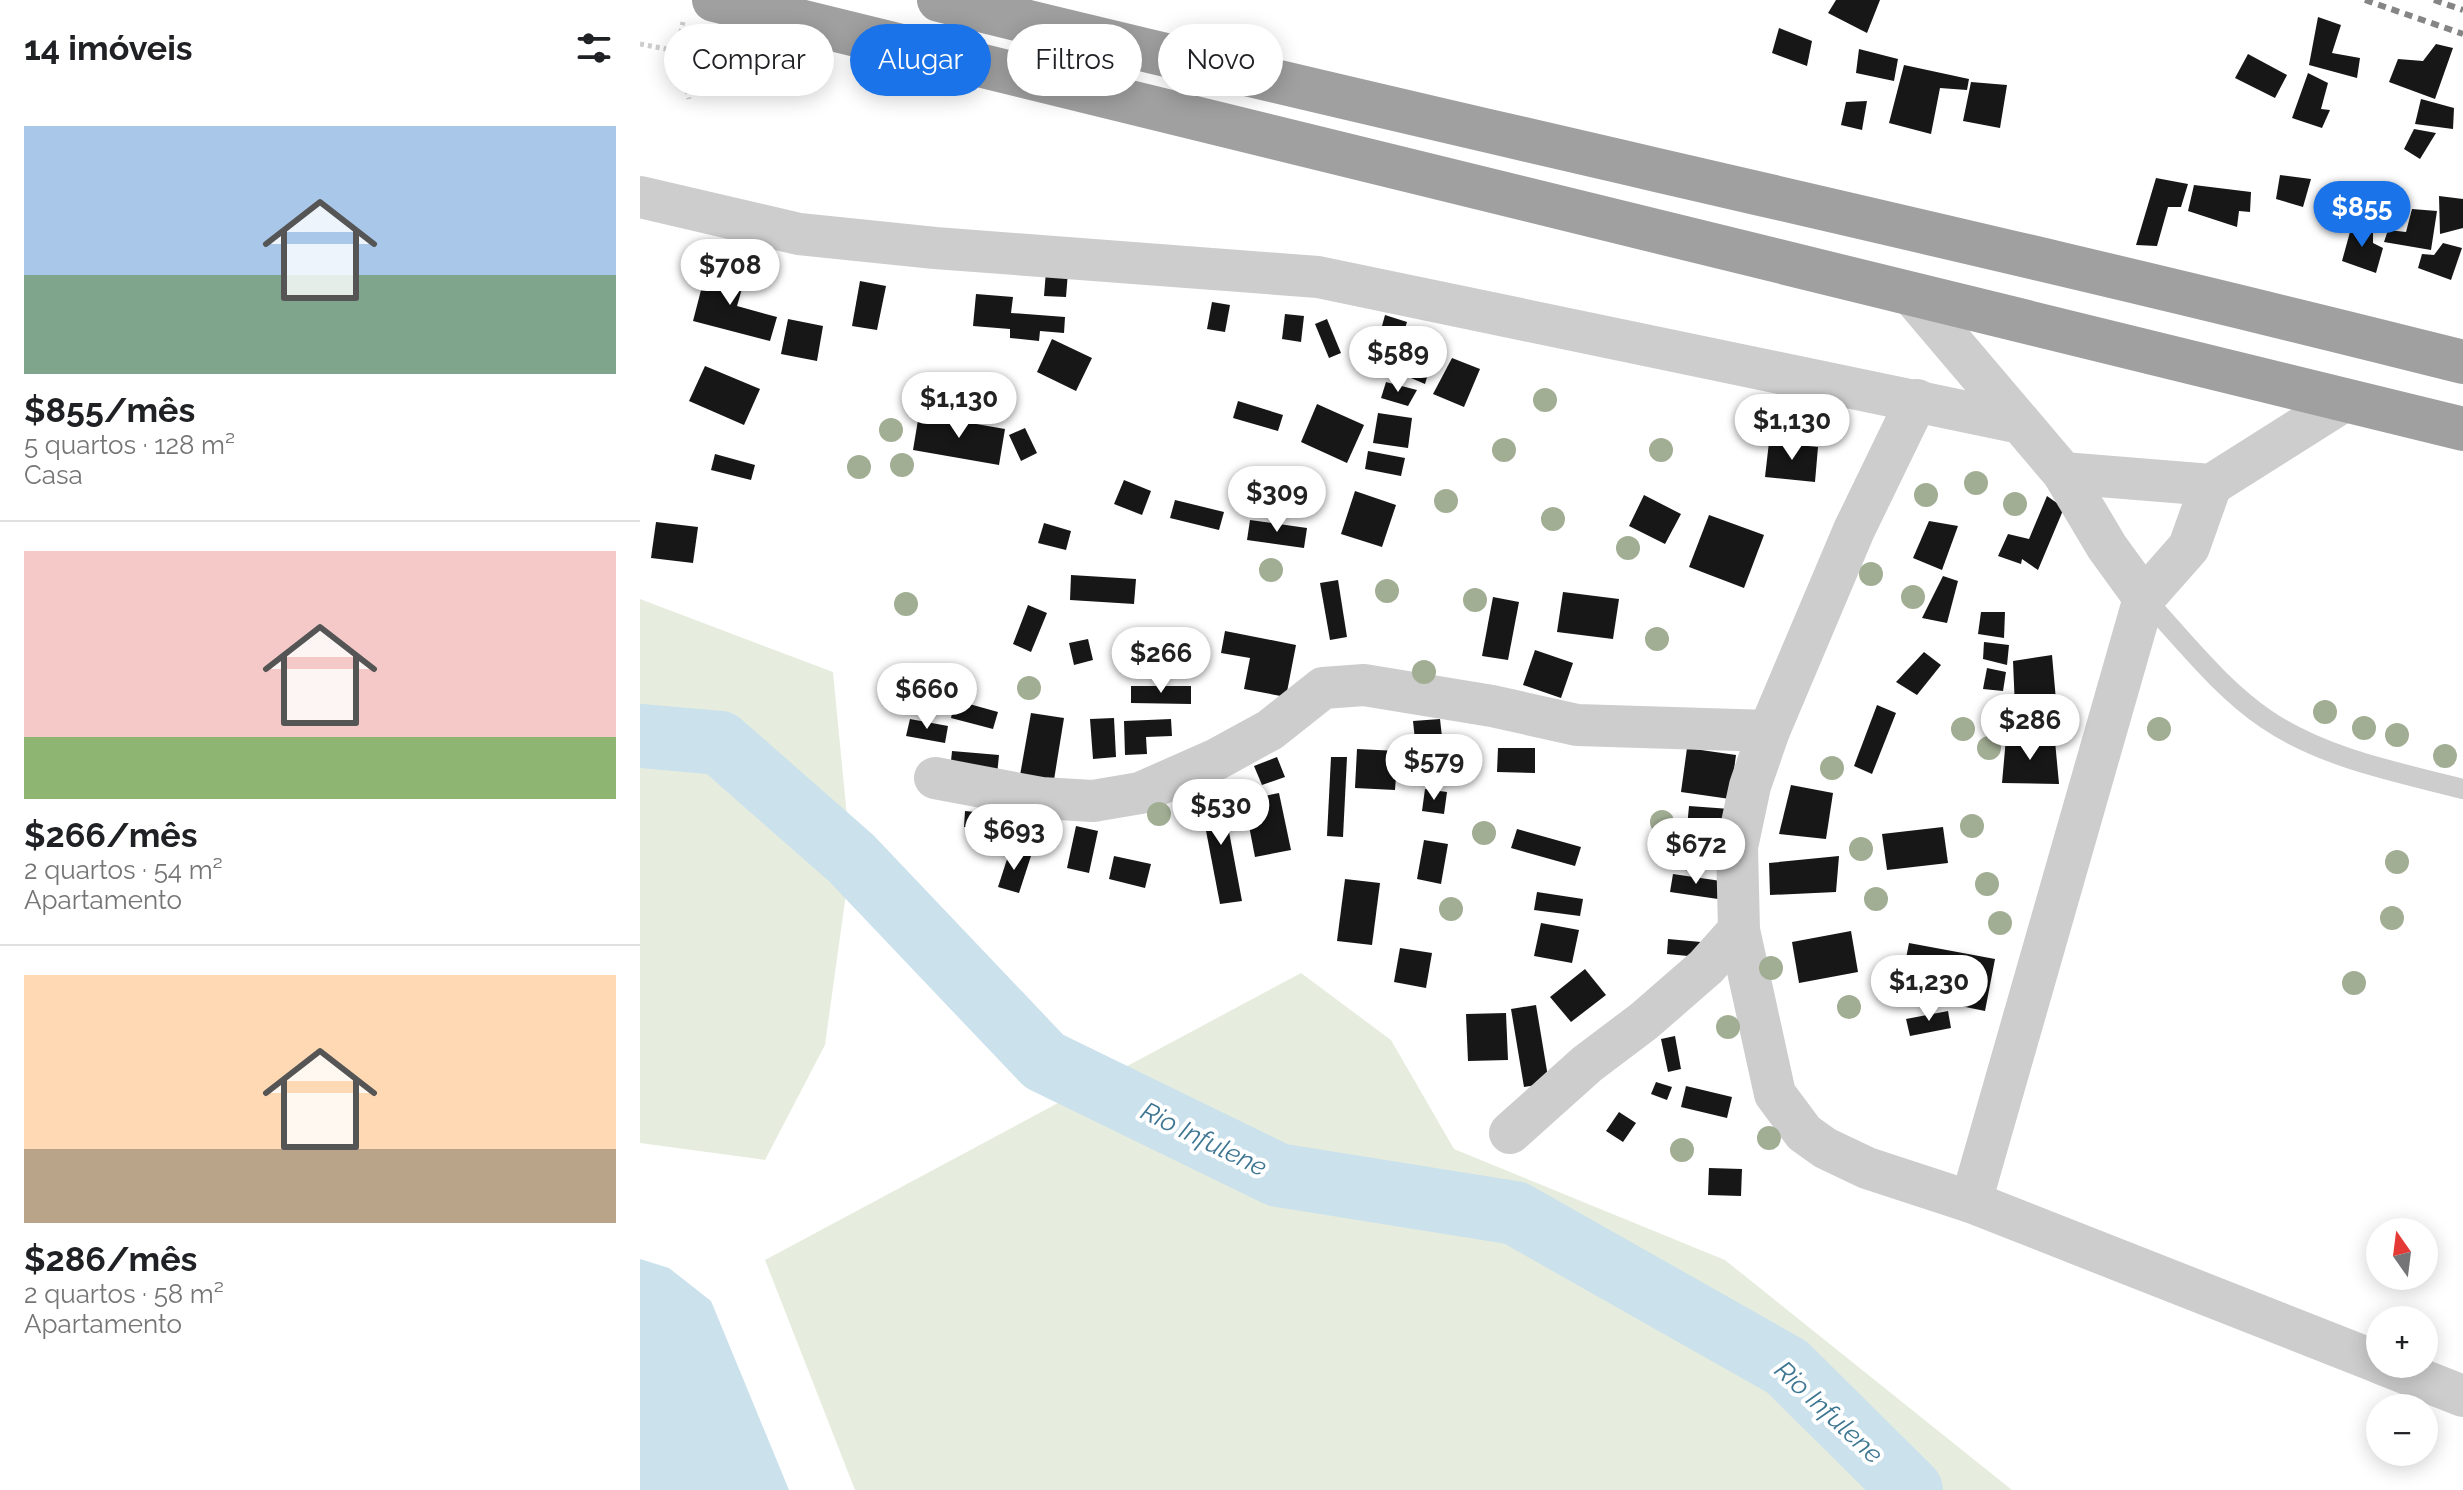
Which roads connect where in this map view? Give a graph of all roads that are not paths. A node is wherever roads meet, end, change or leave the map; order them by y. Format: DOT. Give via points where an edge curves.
graph roads {
  1 [pos="939,0"];
  2 [pos="699,6"];
  3 [pos="640,197"];
  4 [pos="1911,294"];
  5 [pos="2463,362"];
  6 [pos="1917,400"];
  7 [pos="2344,401"];
  8 [pos="2020,423"];
  9 [pos="2463,429"];
  10 [pos="2063,473"];
  11 [pos="2211,485"];
  12 [pos="2144,598"];
  13 [pos="1769,731"];
  14 [pos="935,778"];
  15 [pos="2463,789"];
  16 [pos="1739,930"];
  17 [pos="1510,1133"];
  18 [pos="1971,1202"];
  19 [pos="2366,1358"];
  20 [pos="2417,1378"];
  21 [pos="2463,1396"];
  1 -- 5 [label="highway"];
  2 -- 4 [label="highway"];
  3 -- 6 [label="street" via="812,235 1318,277"];
  4 -- 7 [label="highway"];
  4 -- 8 [label="street"];
  6 -- 8 [label="street"];
  6 -- 13 [label="street" via="1854,530"];
  7 -- 9 [label="highway"];
  7 -- 11 [label="street"];
  8 -- 10 [label="street"];
  10 -- 11 [label="street"];
  10 -- 12 [label="street"];
  11 -- 12 [label="street" via="2189,547"];
  12 -- 15 [label="lane" via="2223,683 2267,720 2315,745"];
  12 -- 18 [label="street"];
  13 -- 14 [label="street" via="1577,725 1364,685 1323,688 1270,730 1140,793 1093,801 1041,798"];
  13 -- 16 [label="street" via="1737,847"];
  16 -- 17 [label="street" via="1696,976"];
  16 -- 18 [label="street" via="1775,1094 1804,1133 1867,1168"];
  18 -- 19 [label="street"];
  20 -- 21 [label="street"];
}
